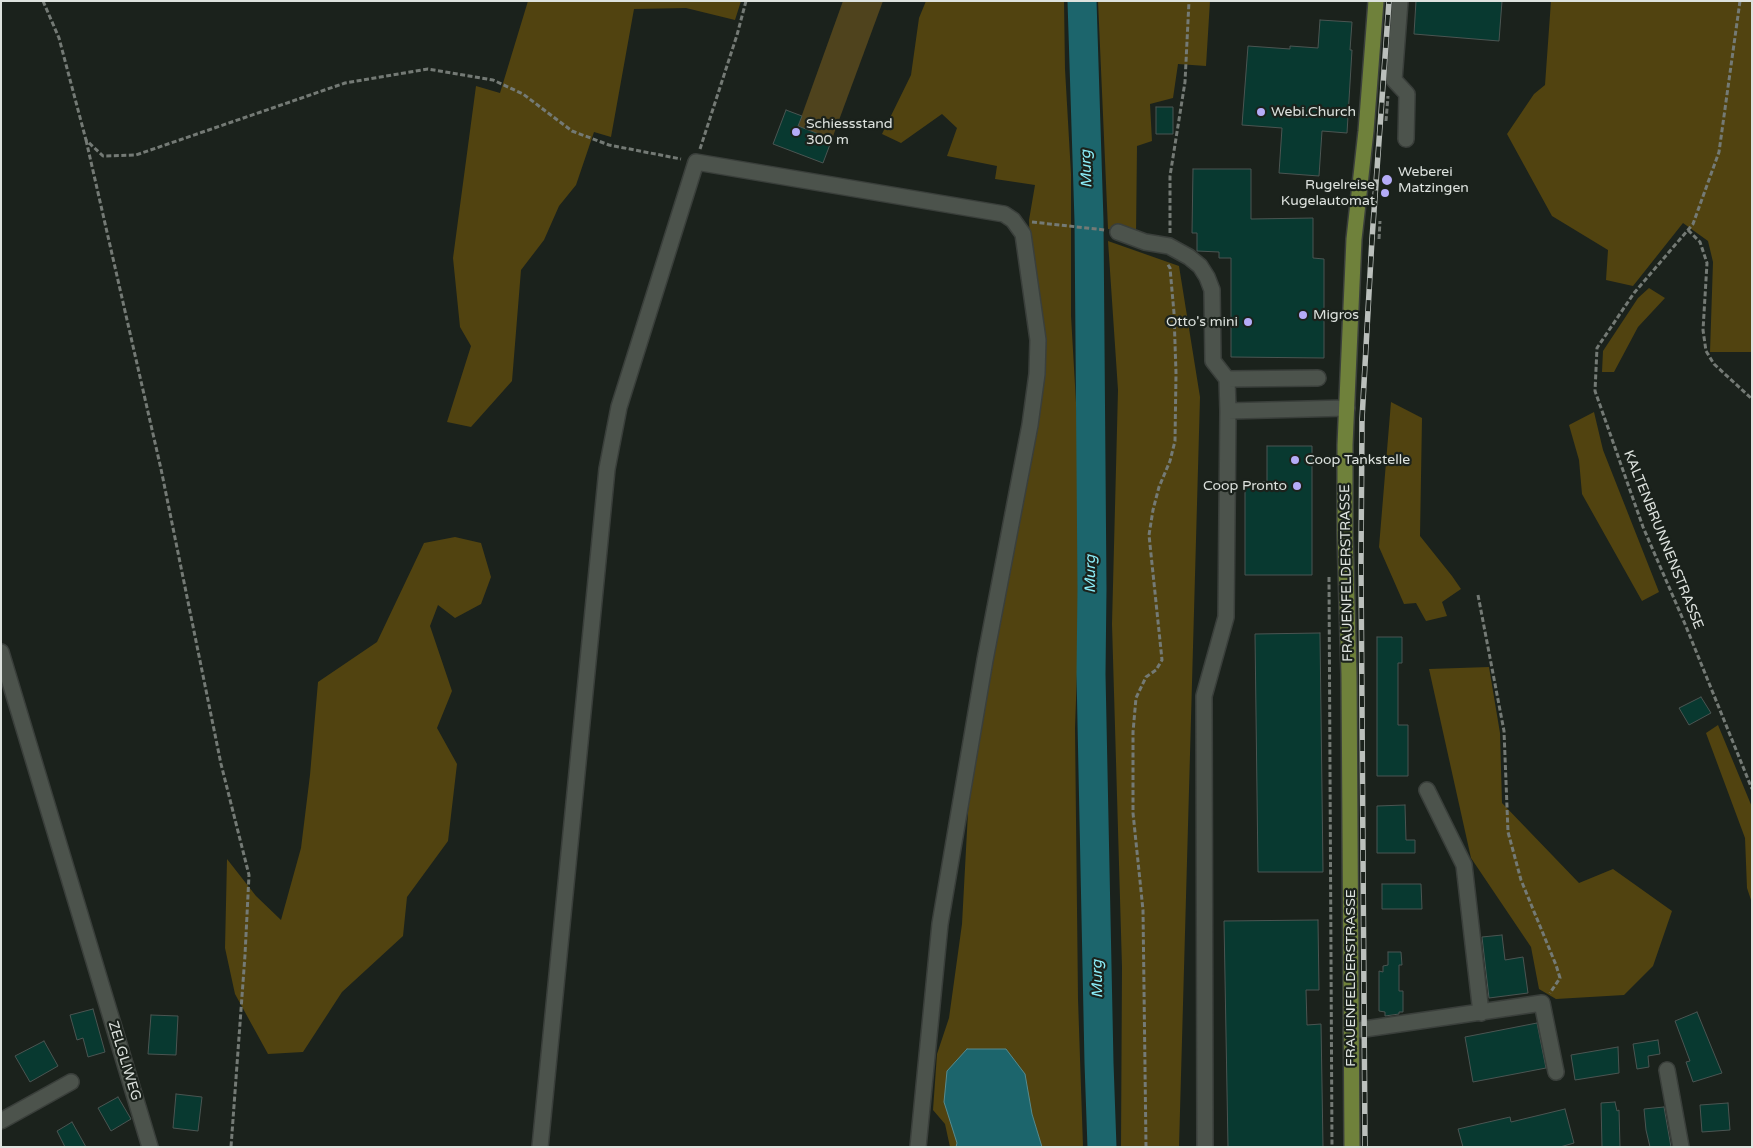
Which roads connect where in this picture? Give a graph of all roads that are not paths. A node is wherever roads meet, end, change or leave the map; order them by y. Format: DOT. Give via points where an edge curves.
graph roads {
  1 [pos="1376,1"];
  2 [pos="1400,1"];
  3 [pos="1406,139"];
  4 [pos="1118,232"];
  5 [pos="1318,378"];
  6 [pos="1227,379"];
  7 [pos="1346,408"];
  8 [pos="1228,411"];
  9 [pos="1,652"];
  10 [pos="1427,790"];
  11 [pos="1481,1013"];
  12 [pos="1351,1031"];
  13 [pos="1667,1070"];
  14 [pos="1556,1072"];
  15 [pos="72,1082"];
  16 [pos="1,1121"];
  17 [pos="150,1147"];
  18 [pos="540,1147"];
  19 [pos="918,1147"];
  20 [pos="1206,1147"];
  21 [pos="1352,1147"];
  22 [pos="1680,1147"];
  1 -- 7 [label="main road, FRAUENFELDERSTRASSE" via="1354,239"];
  2 -- 3 [label="street" via="1394,80 1407,94"];
  4 -- 6 [label="street" via="1169,246 1200,266 1212,290 1213,361"];
  5 -- 6 [label="street"];
  6 -- 8 [label="street"];
  7 -- 8 [label="street"];
  7 -- 12 [label="main road, FRAUENFELDERSTRASSE"];
  8 -- 20 [label="street" via="1226,618 1204,696"];
  9 -- 17 [label="street, ZELGLIWEG"];
  10 -- 11 [label="street" via="1464,865"];
  11 -- 12 [label="street"];
  11 -- 14 [label="street" via="1542,1004"];
  12 -- 21 [label="main road, FRAUENFELDERSTRASSE"];
  13 -- 22 [label="street"];
  15 -- 16 [label="street"];
  18 -- 19 [label="street" via="607,468 619,407 696,162 988,206 1014,220 1023,234 1038,340 1037,374 940,924"];
}
